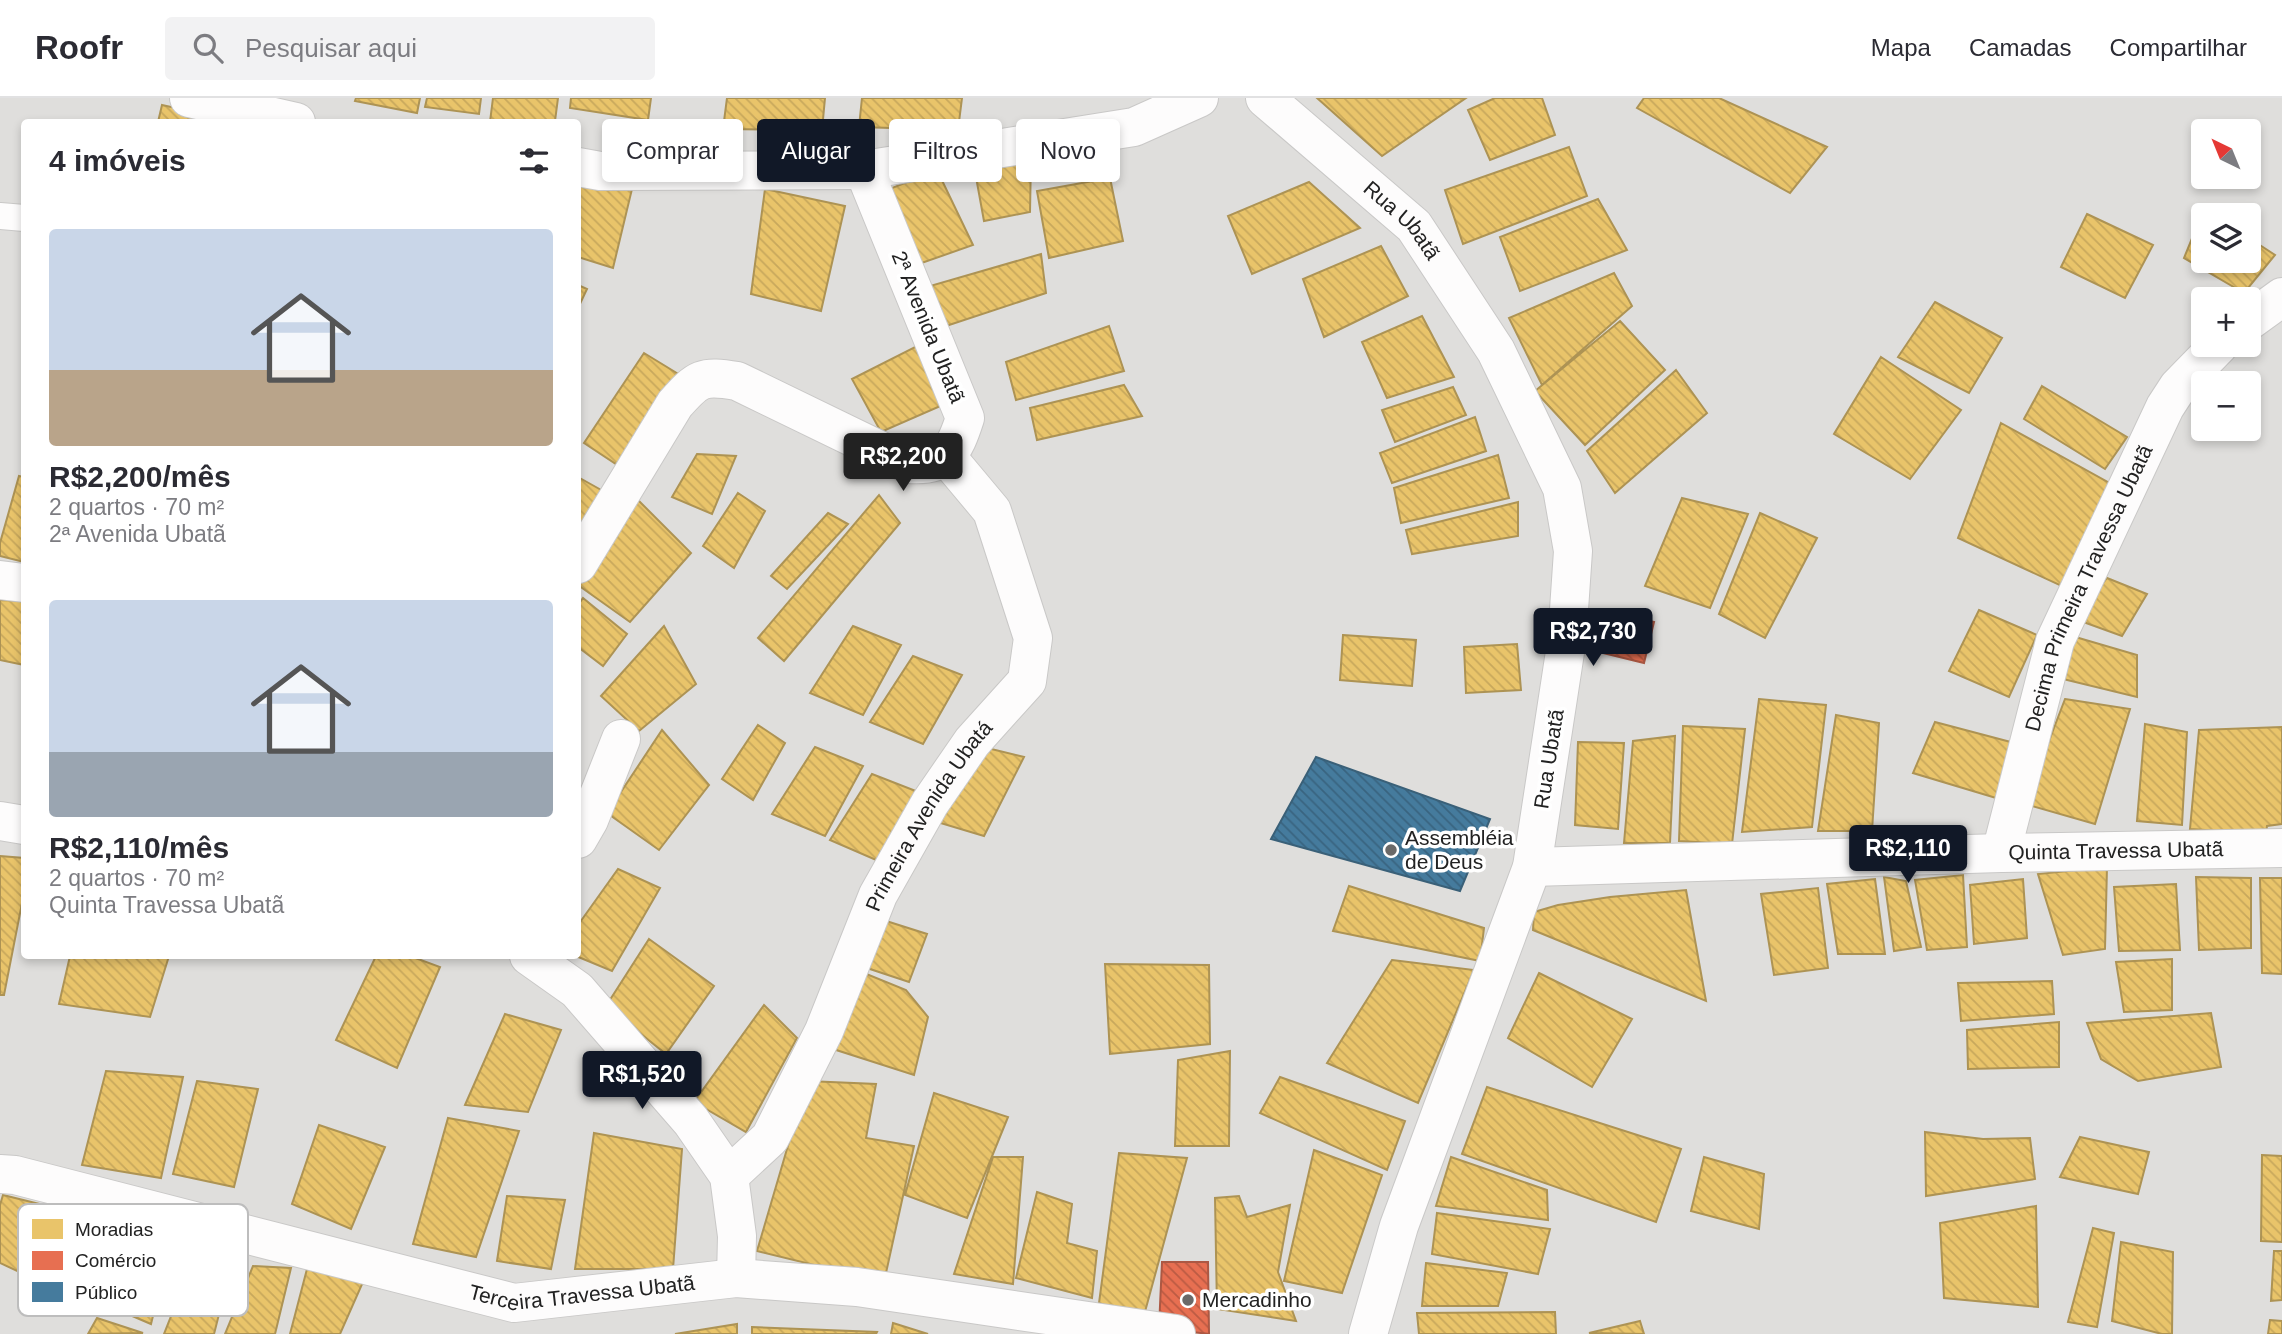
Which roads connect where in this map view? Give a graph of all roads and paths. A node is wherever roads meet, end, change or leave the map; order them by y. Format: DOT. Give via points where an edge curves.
graph roads {
  1 [pos="189,98"];
  2 [pos="1199,98"];
  3 [pos="1265,98"];
  4 [pos="283,119"];
  5 [pos="581,167"];
  6 [pos="875,168"];
  7 [pos="757,170"];
  8 [pos="869,182"];
  9 [pos="0,216"];
  10 [pos="21,218"];
  11 [pos="2282,297"];
  12 [pos="2261,312"];
  13 [pos="2207,357"];
  14 [pos="946,456"];
  15 [pos="581,559"];
  16 [pos="0,580"];
  17 [pos="21,583"];
  18 [pos="621,739"];
  19 [pos="0,821"];
  20 [pos="21,824"];
  21 [pos="581,834"];
  22 [pos="2282,848"];
  23 [pos="2001,853"];
  24 [pos="1532,866"];
  25 [pos="533,959"];
  26 [pos="0,1174"];
  27 [pos="729,1176"];
  28 [pos="114,1204"];
  29 [pos="248,1243"];
  30 [pos="736,1278"];
  31 [pos="508,1319"];
  32 [pos="1176,1334"];
  33 [pos="1368,1334"];
  1 -- 4 [label="street"];
  2 -- 6 [label="street" via="1134,127"];
  3 -- 24 [label="street, Rua Ubatã" via="1414,226 1496,351 1562,488 1573,551 1567,639"];
  5 -- 7 [label="street"];
  8 -- 14 [label="street, 2ª Avenida Ubatã" via="965,418 959,438"];
  9 -- 10 [label="lane"];
  11 -- 12 [label="street"];
  13 -- 23 [label="street, Decima Primeira Travessa Ubatã" via="2165,407 2055,641"];
  14 -- 15 [label="street" via="928,465 908,464 737,381 711,376 692,385 675,404"];
  14 -- 27 [label="street, Primeira Avenida Ubatá" via="992,511 1033,638 1027,681 972,741 930,803 877,895 824,1031 770,1138"];
  16 -- 17 [label="street"];
  18 -- 21 [label="street"];
  19 -- 20 [label="street"];
  22 -- 23 [label="street, Quinta Travessa Ubatã"];
  23 -- 24 [label="street, Quinta Travessa Ubatã"];
  24 -- 33 [label="street, Rua Ubatã" via="1399,1226"];
  25 -- 27 [label="street" via="577,990 691,1121"];
  26 -- 28 [label="street, Terceira Travessa Ubatã"];
  27 -- 30 [label="street" via="737,1236"];
  29 -- 31 [label="street, Terceira Travessa Ubatã"];
  30 -- 31 [label="street, Terceira Travessa Ubatã"];
  30 -- 32 [label="street, Terceira Travessa Ubatã" via="857,1287"];
}
